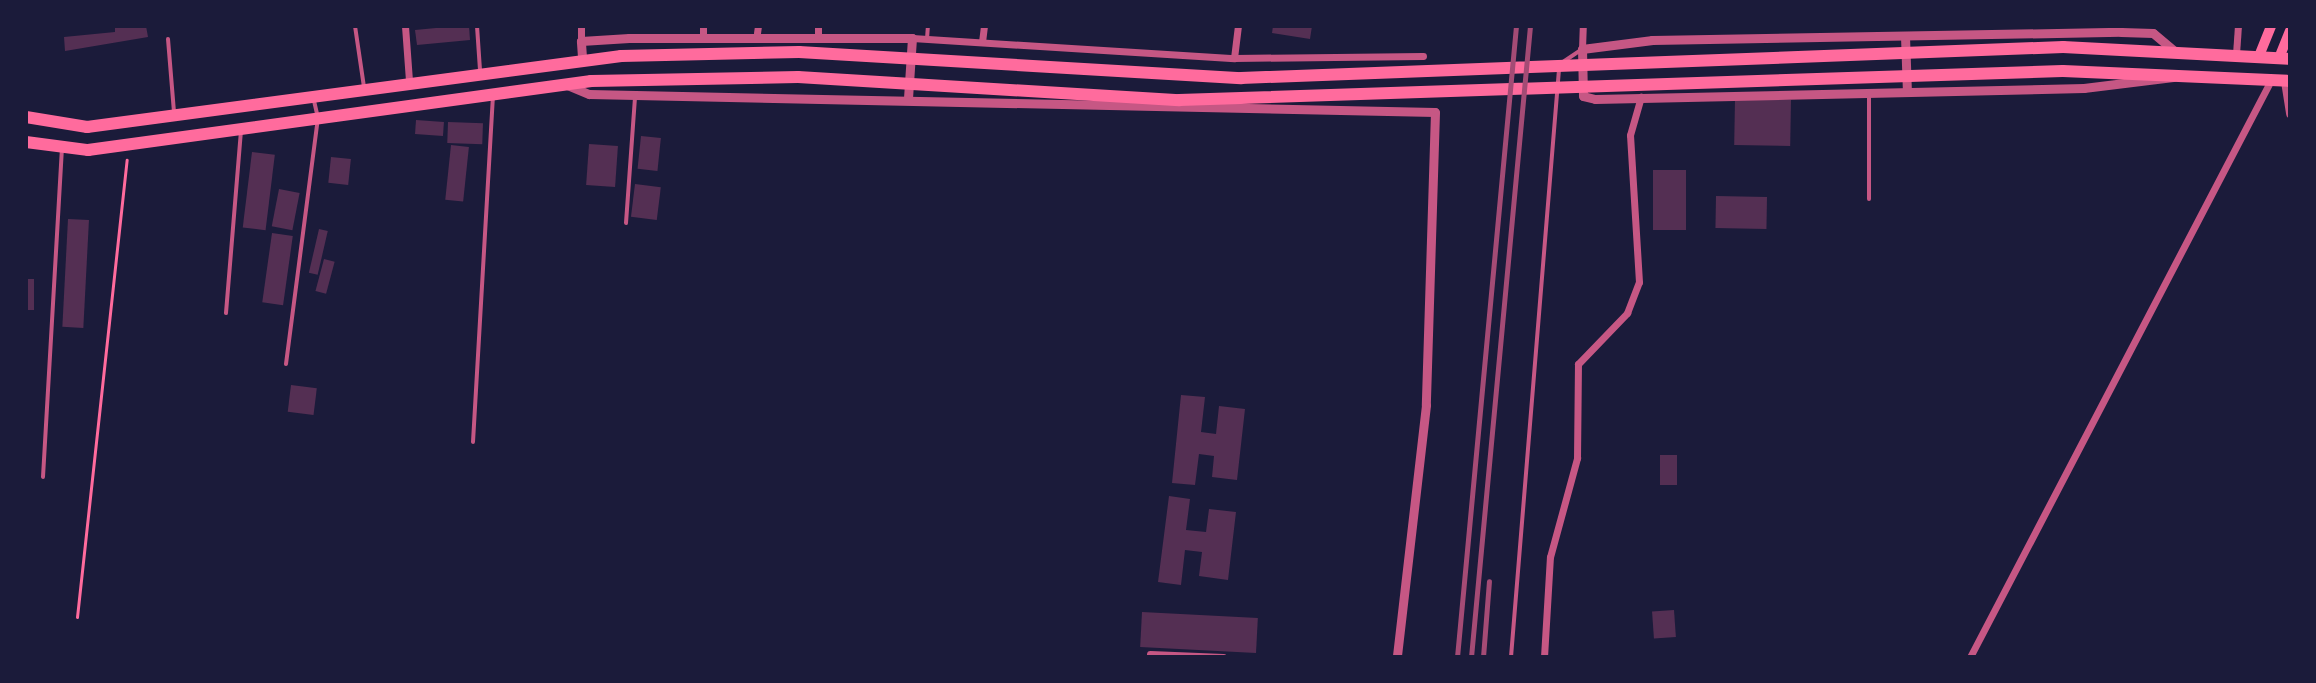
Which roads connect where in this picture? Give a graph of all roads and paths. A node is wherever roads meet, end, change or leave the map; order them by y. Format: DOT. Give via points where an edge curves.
graph roads {
  1 [pos="355,26"];
  2 [pos="405,26"];
  3 [pos="477,26"];
  4 [pos="581,26"];
  5 [pos="629,26"];
  6 [pos="928,26"];
  7 [pos="984,26"];
  8 [pos="1238,26"];
  9 [pos="1583,26"];
  10 [pos="2238,26"];
  11 [pos="2271,26"];
  12 [pos="818,29"];
  13 [pos="2043,29"];
  14 [pos="2153,29"];
  15 [pos="758,30"];
  16 [pos="703,31"];
  17 [pos="2290,31"];
  18 [pos="1905,36"];
  19 [pos="629,38"];
  20 [pos="912,38"];
  21 [pos="168,39"];
  22 [pos="927,39"];
  23 [pos="581,41"];
  24 [pos="982,42"];
  25 [pos="1582,49"];
  26 [pos="2173,50"];
  27 [pos="2236,54"];
  28 [pos="1423,56"];
  29 [pos="2259,56"];
  30 [pos="587,57"];
  31 [pos="1234,58"];
  32 [pos="2285,58"];
  33 [pos="480,70"];
  34 [pos="2183,73"];
  35 [pos="2271,80"];
  36 [pos="409,81"];
  37 [pos="2288,81"];
  38 [pos="565,84"];
  39 [pos="364,87"];
  40 [pos="1907,92"];
  41 [pos="494,93"];
  42 [pos="636,93"];
  43 [pos="312,94"];
  44 [pos="1869,94"];
  45 [pos="1641,97"];
  46 [pos="908,99"];
  47 [pos="174,114"];
  48 [pos="2290,114"];
  49 [pos="26,117"];
  50 [pos="318,118"];
  51 [pos="241,128"];
  52 [pos="26,142"];
  53 [pos="128,144"];
  54 [pos="62,149"];
  55 [pos="1869,199"];
  56 [pos="626,223"];
  57 [pos="226,313"];
  58 [pos="286,364"];
  59 [pos="473,442"];
  60 [pos="43,477"];
  61 [pos="77,617"];
  62 [pos="1150,654"];
  63 [pos="1219,657"];
  64 [pos="1397,657"];
  65 [pos="1511,657"];
  66 [pos="1544,657"];
  67 [pos="1970,657"];
  1 -- 39 [label="lane"];
  2 -- 36 [label="street"];
  3 -- 33 [label="lane"];
  4 -- 23 [label="street"];
  5 -- 19 [label="street"];
  6 -- 22 [label="lane"];
  7 -- 24 [label="street"];
  8 -- 31 [label="street"];
  9 -- 25 [label="street"];
  10 -- 27 [label="street"];
  11 -- 29 [label="main road"];
  12 -- 15 [label="street"];
  12 -- 20 [label="street"];
  13 -- 14 [label="street"];
  13 -- 18 [label="street"];
  14 -- 26 [label="street"];
  15 -- 16 [label="street"];
  16 -- 19 [label="street"];
  17 -- 32 [label="main road"];
  18 -- 25 [label="street" via="1652,40"];
  18 -- 40 [label="street"];
  19 -- 23 [label="street"];
  20 -- 22 [label="street"];
  20 -- 46 [label="street"];
  21 -- 47 [label="lane"];
  22 -- 24 [label="street"];
  23 -- 30 [label="street"];
  24 -- 31 [label="street"];
  25 -- 45 [label="street" via="1583,96"];
  25 -- 65 [label="lane" via="1566,57 1556,77 1551,117"];
  26 -- 27 [label="highway"];
  26 -- 30 [label="highway" via="2135,47 1241,78 799,52"];
  27 -- 29 [label="highway"];
  28 -- 31 [label="street"];
  29 -- 32 [label="highway"];
  30 -- 33 [label="highway"];
  33 -- 36 [label="highway"];
  34 -- 35 [label="highway"];
  34 -- 38 [label="highway" via="2133,70 1179,100 798,77"];
  34 -- 40 [label="street" via="2138,86"];
  35 -- 37 [label="highway"];
  35 -- 67 [label="street"];
  36 -- 39 [label="highway"];
  37 -- 48 [label="street"];
  38 -- 41 [label="highway"];
  38 -- 42 [label="street" via="589,94"];
  39 -- 43 [label="highway"];
  40 -- 44 [label="street"];
  41 -- 50 [label="highway"];
  41 -- 59 [label="lane"];
  42 -- 46 [label="street"];
  42 -- 56 [label="lane"];
  43 -- 47 [label="highway"];
  43 -- 50 [label="lane"];
  44 -- 45 [label="street"];
  44 -- 55 [label="lane"];
  45 -- 66 [label="street" via="1630,135 1639,282 1627,313 1578,364 1577,458 1550,557"];
  46 -- 64 [label="street" via="1221,113 1435,112 1426,405"];
  47 -- 49 [label="highway" via="87,127"];
  50 -- 51 [label="highway"];
  50 -- 58 [label="lane"];
  51 -- 53 [label="highway"];
  51 -- 57 [label="lane"];
  52 -- 54 [label="highway"];
  53 -- 54 [label="highway"];
  53 -- 61 [label="path"];
  54 -- 60 [label="lane"];
  62 -- 63 [label="street"];
}
